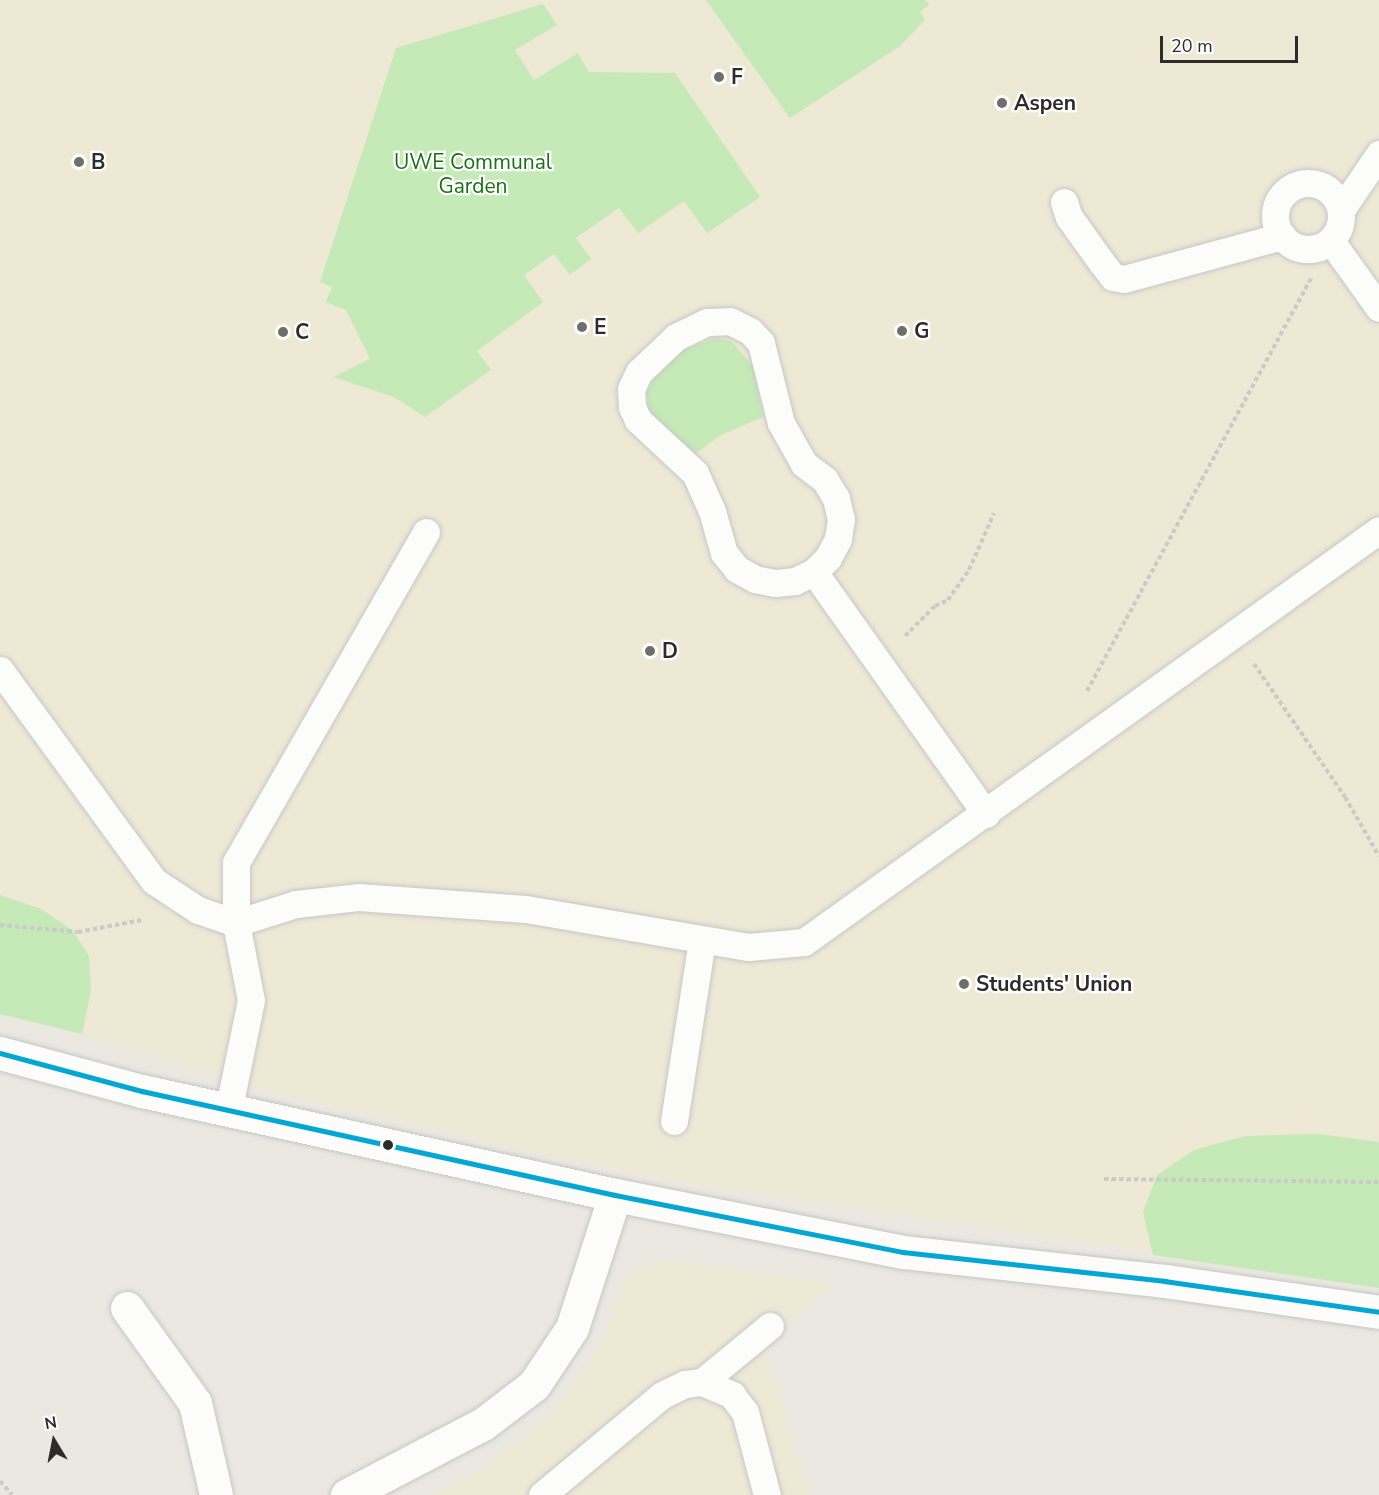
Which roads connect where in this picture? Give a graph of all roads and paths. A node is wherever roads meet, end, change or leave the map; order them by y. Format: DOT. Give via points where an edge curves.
graph roads {
  1 [pos="1379,154"];
  2 [pos="1064,202"];
  3 [pos="1341,210"];
  4 [pos="1282,236"];
  5 [pos="1330,241"];
  6 [pos="1379,308"];
  7 [pos="994,513"];
  8 [pos="1379,530"];
  9 [pos="426,532"];
  10 [pos="814,572"];
  11 [pos="1233,634"];
  12 [pos="881,667"];
  13 [pos="0,670"];
  14 [pos="1082,700"];
  15 [pos="986,814"];
  16 [pos="1379,856"];
  17 [pos="198,910"];
  18 [pos="236,923"];
  19 [pos="0,925"];
  20 [pos="702,941"];
  21 [pos="0,1053"];
  22 [pos="229,1107"];
  23 [pos="674,1121"];
  24 [pos="1104,1179"];
  25 [pos="1379,1182"];
  26 [pos="615,1195"];
  27 [pos="127,1308"];
  28 [pos="1379,1312"];
  29 [pos="770,1326"];
  30 [pos="702,1382"];
  31 [pos="0,1481"];
  32 [pos="12,1495"];
  33 [pos="216,1495"];
  34 [pos="347,1495"];
  35 [pos="542,1495"];
  36 [pos="767,1495"];
  1 -- 3 [label="lane"];
  2 -- 4 [label="lane" via="1102,263 1113,277 1124,279"];
  3 -- 4 [label="lane" via="1338,200 1321,185 1299,184 1282,196 1277,206 1275,216"];
  3 -- 5 [label="lane" via="1338,232"];
  4 -- 5 [label="lane" via="1290,244 1311,249"];
  5 -- 6 [label="lane"];
  5 -- 14 [label="path"];
  7 -- 12 [label="path" via="969,570 948,600 935,606 911,628"];
  8 -- 11 [label="lane"];
  9 -- 18 [label="lane" via="236,862"];
  10 -- 10 [label="lane" via="795,581 775,584 737,569 724,553 712,511 694,473 638,420 631,389 639,372 676,337 707,322 730,321 750,331 761,343 781,423 804,464 825,480 836,498 838,539 828,558"];
  10 -- 12 [label="lane"];
  11 -- 15 [label="lane"];
  11 -- 16 [label="path" via="1346,797"];
  12 -- 15 [label="lane"];
  13 -- 17 [label="lane" via="154,881"];
  15 -- 20 [label="lane" via="804,942 764,948"];
  17 -- 18 [label="lane"];
  17 -- 19 [label="path" via="78,932"];
  18 -- 20 [label="lane" via="296,904 358,897 526,909"];
  18 -- 22 [label="lane" via="251,1000"];
  20 -- 23 [label="lane"];
  21 -- 22 [label="street" via="142,1090"];
  22 -- 26 [label="street"];
  24 -- 25 [label="path"];
  26 -- 28 [label="street" via="903,1252 1165,1281"];
  26 -- 34 [label="street" via="572,1328 534,1385 483,1424"];
  27 -- 33 [label="street" via="195,1403"];
  29 -- 30 [label="lane"];
  30 -- 35 [label="lane" via="686,1384 662,1395"];
  30 -- 36 [label="lane" via="732,1395 745,1412"];
  31 -- 32 [label="path"];
}
